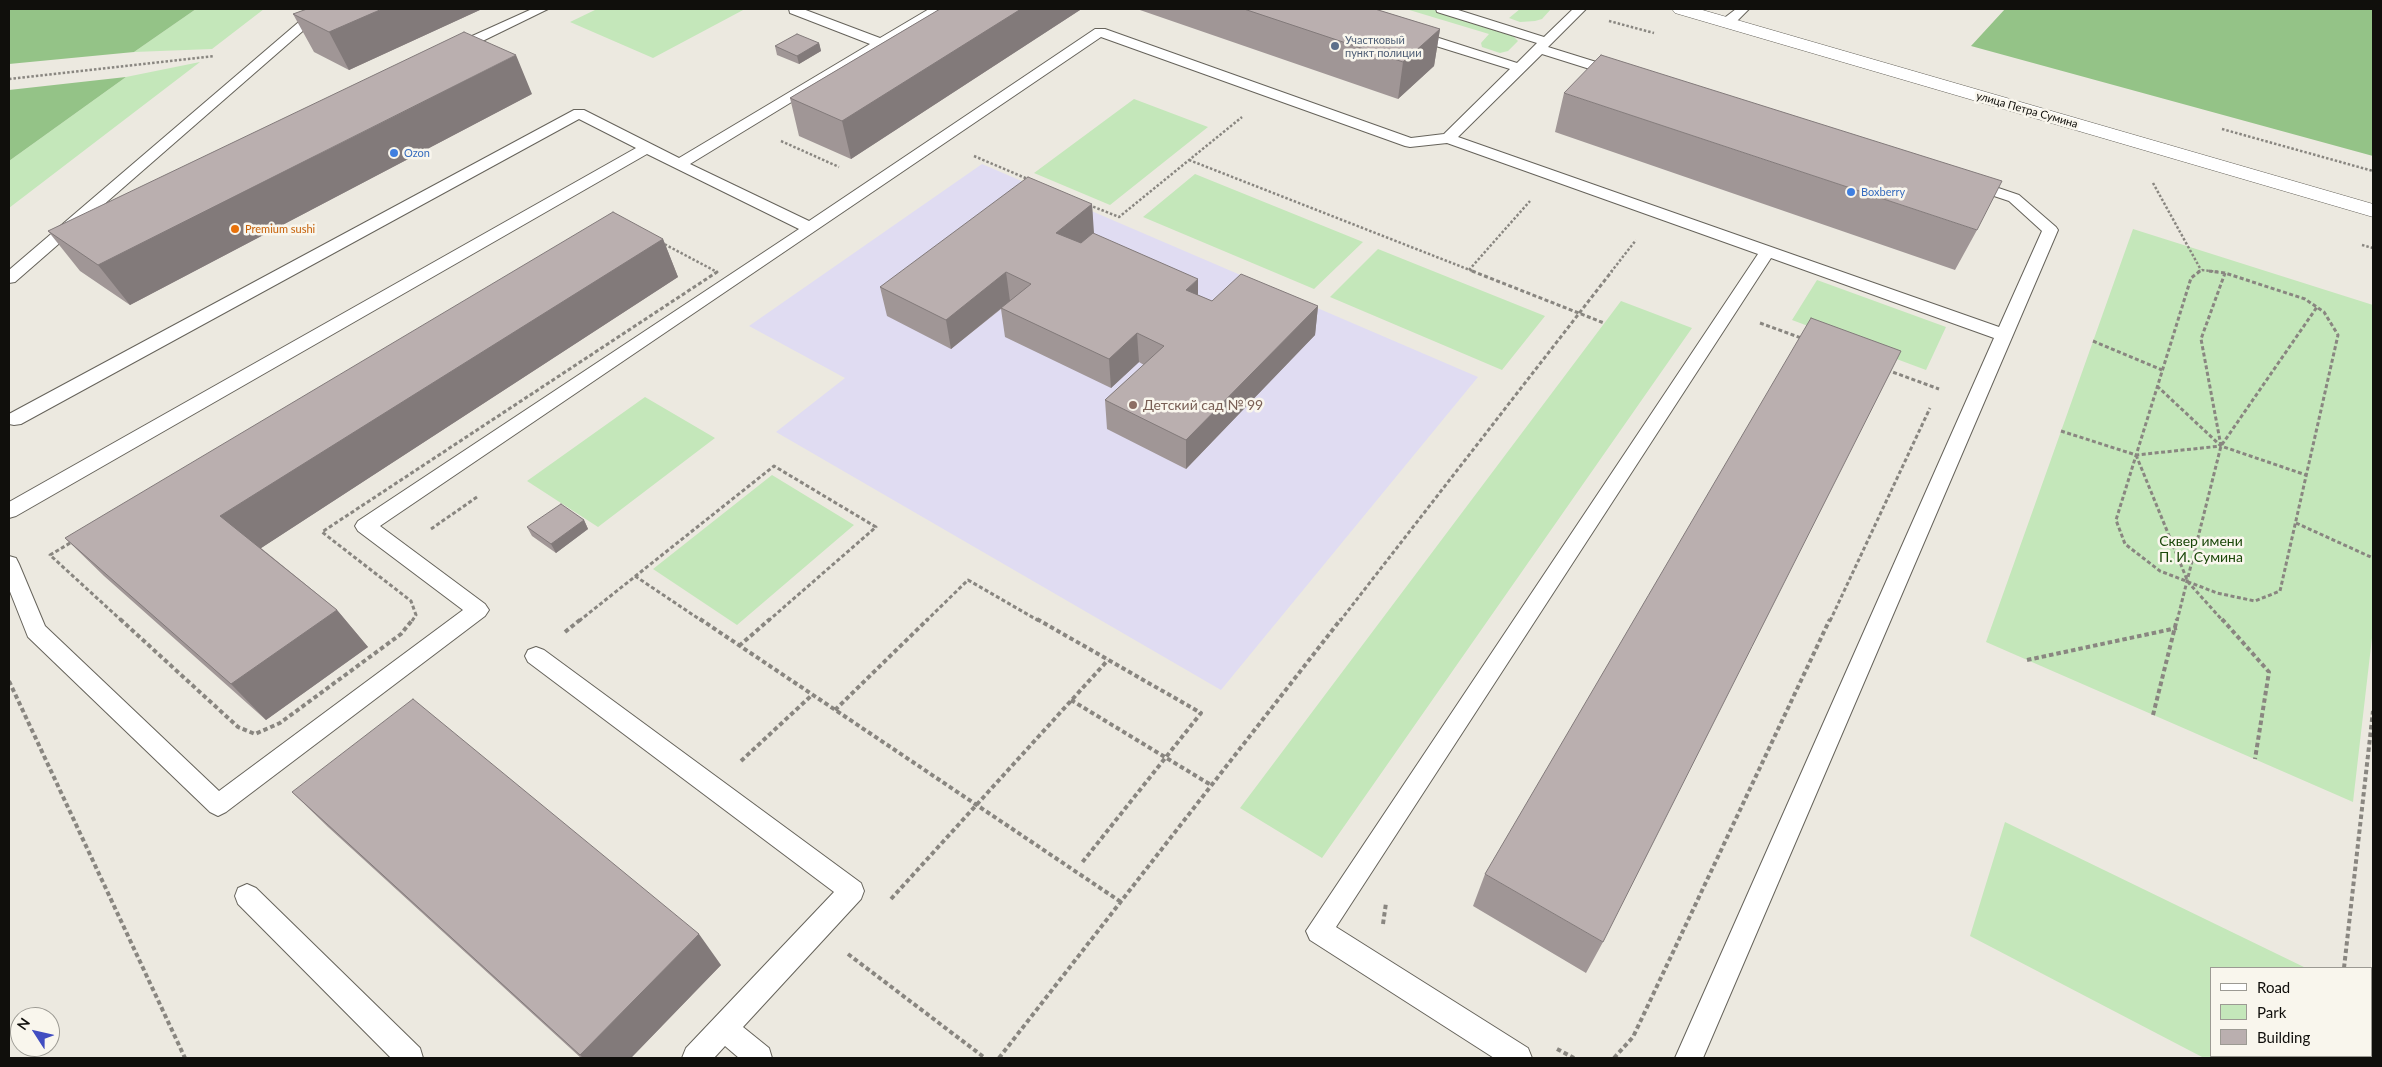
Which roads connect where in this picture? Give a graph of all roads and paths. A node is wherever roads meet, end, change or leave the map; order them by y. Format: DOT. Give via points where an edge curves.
graph roads {
  1 [pos="322,9"];
  2 [pos="542,9"];
  3 [pos="797,9"];
  4 [pos="938,9"];
  5 [pos="1442,9"];
  6 [pos="1580,9"];
  7 [pos="1682,9"];
  8 [pos="1743,9"];
  9 [pos="1728,22"];
  10 [pos="1398,29"];
  11 [pos="880,43"];
  12 [pos="1544,45"];
  13 [pos="275,50"];
  14 [pos="443,55"];
  15 [pos="1520,68"];
  16 [pos="1633,78"];
  17 [pos="9,79"];
  18 [pos="1271,93"];
  19 [pos="1448,138"];
  20 [pos="779,140"];
  21 [pos="939,141"];
  22 [pos="647,148"];
  23 [pos="1189,160"];
  24 [pos="679,164"];
  25 [pos="842,168"];
  26 [pos="1553,176"];
  27 [pos="1031,180"];
  28 [pos="1959,180"];
  29 [pos="2152,182"];
  30 [pos="1084,202"];
  31 [pos="112,210"];
  32 [pos="2373,211"];
  33 [pos="1657,212"];
  34 [pos="810,228"];
  35 [pos="58,235"];
  36 [pos="1768,251"];
  37 [pos="1469,270"];
  38 [pos="2201,270"];
  39 [pos="717,272"];
  40 [pos="2225,272"];
  41 [pos="9,278"];
  42 [pos="2317,307"];
  43 [pos="1579,313"];
  44 [pos="1755,321"];
  45 [pos="1604,323"];
  46 [pos="2004,335"];
  47 [pos="1810,341"];
  48 [pos="2093,341"];
  49 [pos="1884,369"];
  50 [pos="2162,370"];
  51 [pos="1942,381"];
  52 [pos="2157,386"];
  53 [pos="1938,389"];
  54 [pos="1934,398"];
  55 [pos="1930,407"];
  56 [pos="10,418"];
  57 [pos="2061,431"];
  58 [pos="2222,446"];
  59 [pos="2136,455"];
  60 [pos="2306,475"];
  61 [pos="9,511"];
  62 [pos="2296,523"];
  63 [pos="2373,558"];
  64 [pos="9,564"];
  65 [pos="635,576"];
  66 [pos="2188,582"];
  67 [pos="2177,628"];
  68 [pos="739,646"];
  69 [pos="536,656"];
  70 [pos="1108,660"];
  71 [pos="2027,660"];
  72 [pos="9,681"];
  73 [pos="812,694"];
  74 [pos="1071,700"];
  75 [pos="835,710"];
  76 [pos="2373,711"];
  77 [pos="2154,715"];
  78 [pos="1166,757"];
  79 [pos="2255,759"];
  80 [pos="1211,785"];
  81 [pos="713,787"];
  82 [pos="976,805"];
  83 [pos="1081,864"];
  84 [pos="247,896"];
  85 [pos="890,900"];
  86 [pos="1387,900"];
  87 [pos="1121,902"];
  88 [pos="1382,929"];
  89 [pos="816,930"];
  90 [pos="2344,967"];
  91 [pos="724,1028"];
  92 [pos="1555,1048"];
  93 [pos="1488,1050"];
  94 [pos="185,1058"];
  95 [pos="410,1058"];
  96 [pos="696,1058"];
  97 [pos="759,1058"];
  98 [pos="985,1058"];
  99 [pos="999,1058"];
  100 [pos="1518,1058"];
  101 [pos="1574,1058"];
  102 [pos="1614,1058"];
  103 [pos="1689,1058"];
  1 -- 13 [label="lane"];
  2 -- 14 [label="lane"];
  3 -- 11 [label="lane"];
  4 -- 11 [label="lane"];
  5 -- 12 [label="lane"];
  6 -- 12 [label="lane"];
  7 -- 9 [label="street, улица Петра Сумина"];
  8 -- 9 [label="lane"];
  9 -- 32 [label="street, улица Петра Сумина"];
  10 -- 15 [label="lane"];
  11 -- 24 [label="lane"];
  12 -- 15 [label="lane"];
  12 -- 16 [label="lane"];
  13 -- 17 [label="path"];
  13 -- 35 [label="lane"];
  15 -- 19 [label="lane"];
  18 -- 19 [label="lane" via="1410,143"];
  18 -- 21 [label="lane" via="1100,32"];
  18 -- 23 [label="path"];
  19 -- 26 [label="lane"];
  20 -- 25 [label="path"];
  21 -- 27 [label="path"];
  21 -- 34 [label="lane"];
  22 -- 24 [label="lane"];
  22 -- 56 [label="lane" via="579,113"];
  22 -- 61 [label="lane"];
  23 -- 30 [label="path" via="1119,217"];
  23 -- 37 [label="path"];
  24 -- 34 [label="lane"];
  26 -- 33 [label="lane"];
  26 -- 37 [label="path"];
  28 -- 46 [label="lane" via="2014,198 2050,230"];
  29 -- 38 [label="path"];
  31 -- 35 [label="lane"];
  33 -- 36 [label="lane"];
  33 -- 43 [label="path"];
  34 -- 64 [label="lane" via="365,526 478,610 218,804 36,631"];
  35 -- 41 [label="lane"];
  36 -- 46 [label="lane"];
  36 -- 93 [label="lane" via="1319,932"];
  37 -- 43 [label="path"];
  38 -- 40 [label="path"];
  38 -- 50 [label="path" via="2191,278"];
  39 -- 39 [label="path" via="322,532 411,601 416,615 401,634 280,723 255,734 238,727 50,555 615,218"];
  40 -- 42 [label="path" via="2305,299"];
  40 -- 58 [label="path" via="2202,339"];
  42 -- 58 [label="path"];
  42 -- 60 [label="path" via="2324,312 2338,335"];
  43 -- 45 [label="path"];
  43 -- 80 [label="path"];
  44 -- 47 [label="path"];
  46 -- 103 [label="lane"];
  48 -- 50 [label="path"];
  49 -- 53 [label="path"];
  50 -- 52 [label="path"];
  51 -- 53 [label="path"];
  52 -- 58 [label="path"];
  52 -- 59 [label="path"];
  53 -- 54 [label="path"];
  55 -- 102 [label="path" via="1633,1037"];
  57 -- 59 [label="path"];
  58 -- 59 [label="path"];
  58 -- 60 [label="path"];
  58 -- 66 [label="path"];
  59 -- 66 [label="path"];
  59 -- 66 [label="path" via="2116,520 2125,544 2160,571"];
  60 -- 62 [label="path"];
  62 -- 63 [label="path"];
  62 -- 66 [label="path" via="2280,592 2255,601 2217,593"];
  65 -- 68 [label="path"];
  65 -- 68 [label="path" via="774,466 876,527"];
  65 -- 69 [label="path"];
  66 -- 67 [label="path"];
  66 -- 79 [label="path" via="2269,672"];
  67 -- 71 [label="path"];
  67 -- 77 [label="path"];
  68 -- 73 [label="path"];
  69 -- 81 [label="lane"];
  70 -- 74 [label="path"];
  70 -- 75 [label="path" via="968,580"];
  70 -- 78 [label="path" via="1201,713"];
  72 -- 94 [label="path"];
  73 -- 75 [label="path"];
  73 -- 81 [label="path"];
  74 -- 78 [label="path"];
  74 -- 82 [label="path"];
  75 -- 82 [label="path"];
  76 -- 90 [label="path"];
  78 -- 80 [label="path"];
  78 -- 83 [label="path"];
  80 -- 87 [label="path"];
  81 -- 89 [label="lane" via="852,891"];
  82 -- 85 [label="path"];
  82 -- 87 [label="path"];
  84 -- 95 [label="lane"];
  86 -- 88 [label="path"];
  87 -- 99 [label="path"];
  89 -- 91 [label="lane"];
  89 -- 98 [label="path"];
  91 -- 96 [label="lane"];
  91 -- 97 [label="lane"];
  92 -- 101 [label="path"];
  93 -- 100 [label="lane"];
}
